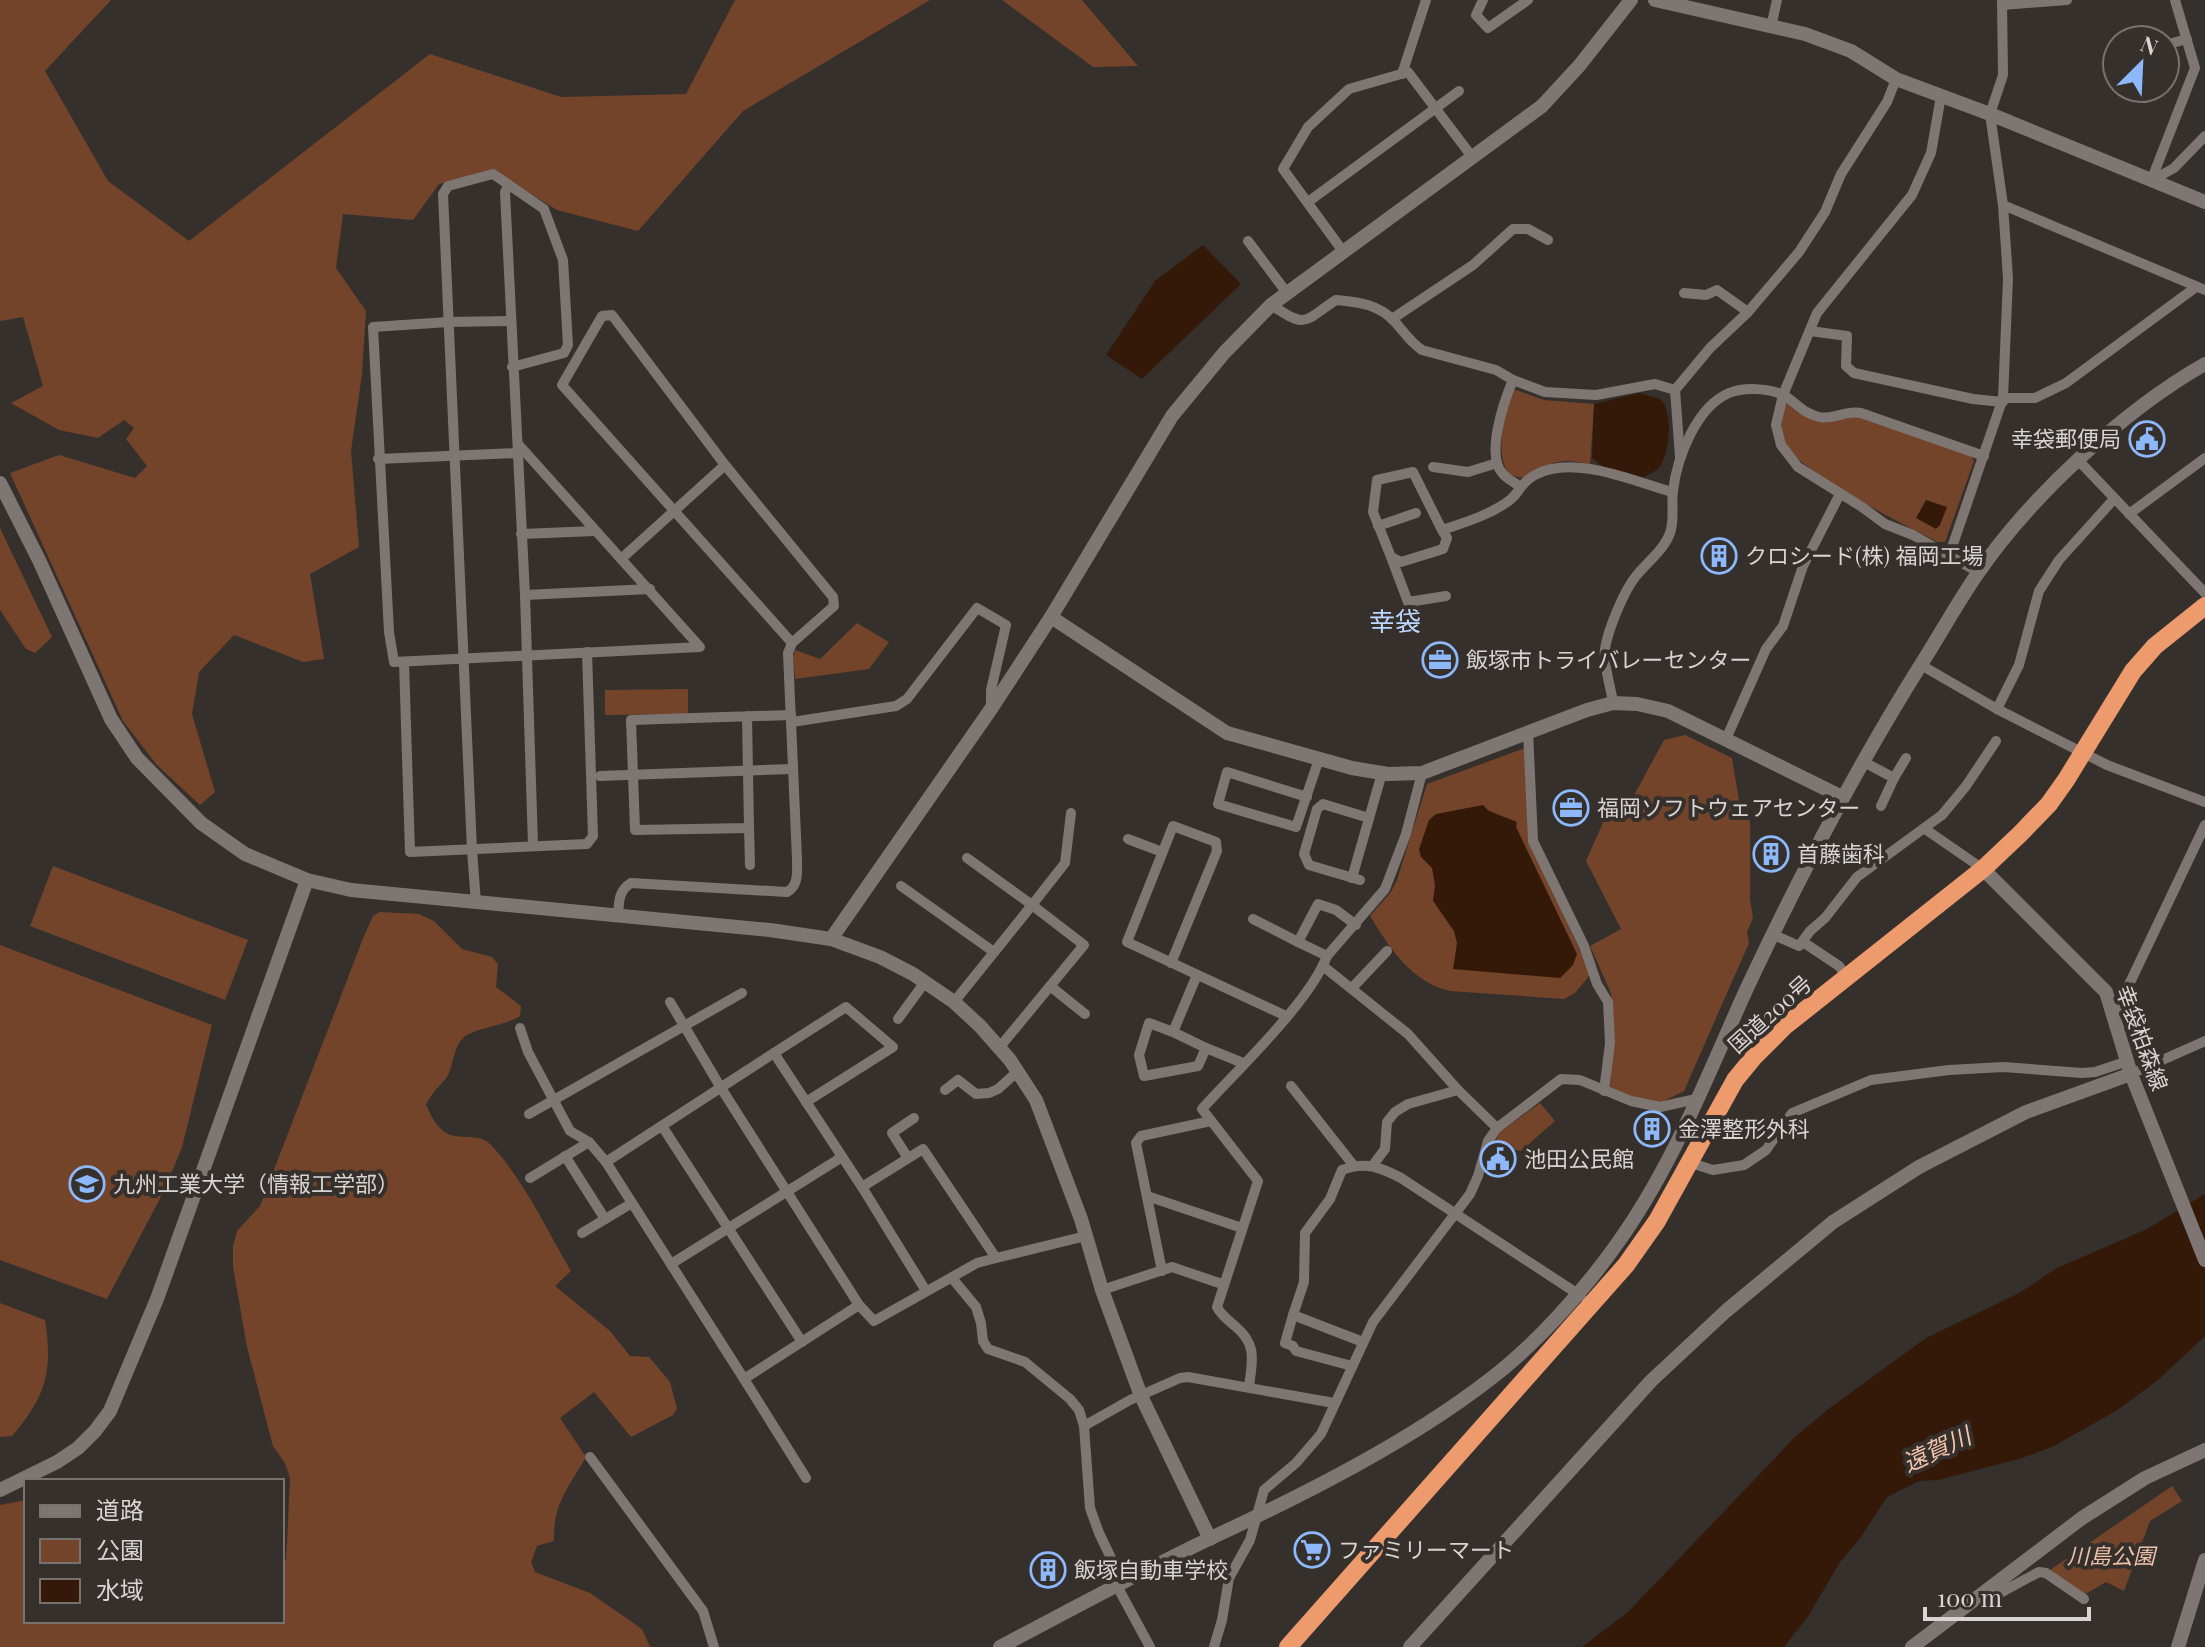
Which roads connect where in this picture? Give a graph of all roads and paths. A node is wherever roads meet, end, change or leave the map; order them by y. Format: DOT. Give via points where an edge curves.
graph roads {
  1 [pos="1426,0"];
  2 [pos="1483,0"];
  3 [pos="1528,0"];
  4 [pos="1631,0"];
  5 [pos="1655,0"];
  6 [pos="1777,0"];
  7 [pos="2067,0"];
  8 [pos="2175,0"];
  9 [pos="2002,2"];
  10 [pos="1693,5"];
  11 [pos="1771,27"];
  12 [pos="2187,39"];
  13 [pos="2181,41"];
  14 [pos="1402,74"];
  15 [pos="1896,79"];
  16 [pos="1459,91"];
  17 [pos="1941,96"];
  18 [pos="1436,108"];
  19 [pos="1990,114"];
  20 [pos="2205,136"];
  21 [pos="1473,158"];
  22 [pos="2151,181"];
  23 [pos="509,185"];
  24 [pos="1308,202"];
  25 [pos="2205,202"];
  26 [pos="2003,205"];
  27 [pos="1548,240"];
  28 [pos="1248,241"];
  29 [pos="1342,250"];
  30 [pos="2200,288"];
  31 [pos="1287,293"];
  32 [pos="1684,293"];
  33 [pos="1271,305"];
  34 [pos="1748,312"];
  35 [pos="1392,319"];
  36 [pos="510,321"];
  37 [pos="448,322"];
  38 [pos="1810,331"];
  39 [pos="2205,364"];
  40 [pos="512,367"];
  41 [pos="1513,380"];
  42 [pos="1675,390"];
  43 [pos="1783,395"];
  44 [pos="2003,400"];
  45 [pos="518,448"];
  46 [pos="454,456"];
  47 [pos="1984,456"];
  48 [pos="2205,458"];
  49 [pos="378,459"];
  50 [pos="1681,459"];
  51 [pos="2078,460"];
  52 [pos="1497,463"];
  53 [pos="725,465"];
  54 [pos="1433,467"];
  55 [pos="0,483"];
  56 [pos="1519,486"];
  57 [pos="1672,492"];
  58 [pos="1840,494"];
  59 [pos="2114,499"];
  60 [pos="674,510"];
  61 [pos="1416,513"];
  62 [pos="2129,514"];
  63 [pos="1378,526"];
  64 [pos="1442,530"];
  65 [pos="595,531"];
  66 [pos="521,534"];
  67 [pos="1949,556"];
  68 [pos="1391,557"];
  69 [pos="621,559"];
  70 [pos="1978,572"];
  71 [pos="650,589"];
  72 [pos="2205,593"];
  73 [pos="525,595"];
  74 [pos="1446,596"];
  75 [pos="2205,606"];
  76 [pos="1051,617"];
  77 [pos="792,643"];
  78 [pos="587,652"];
  79 [pos="526,656"];
  80 [pos="464,658"];
  81 [pos="404,662"];
  82 [pos="1921,665"];
  83 [pos="1613,703"];
  84 [pos="991,709"];
  85 [pos="1997,709"];
  86 [pos="747,716"];
  87 [pos="792,719"];
  88 [pos="1528,731"];
  89 [pos="1726,739"];
  90 [pos="1996,741"];
  91 [pos="2084,753"];
  92 [pos="1906,758"];
  93 [pos="1319,759"];
  94 [pos="1862,761"];
  95 [pos="792,769"];
  96 [pos="747,770"];
  97 [pos="1382,773"];
  98 [pos="1422,773"];
  99 [pos="633,775"];
  100 [pos="600,776"];
  101 [pos="1894,778"];
  102 [pos="1307,797"];
  103 [pos="1842,797"];
  104 [pos="2205,802"];
  105 [pos="1881,806"];
  106 [pos="1071,813"];
  107 [pos="1369,818"];
  108 [pos="2205,825"];
  109 [pos="749,828"];
  110 [pos="1925,829"];
  111 [pos="1128,839"];
  112 [pos="533,845"];
  113 [pos="472,850"];
  114 [pos="1162,852"];
  115 [pos="967,858"];
  116 [pos="750,865"];
  117 [pos="1983,869"];
  118 [pos="307,880"];
  119 [pos="901,886"];
  120 [pos="476,903"];
  121 [pos="1032,905"];
  122 [pos="618,917"];
  123 [pos="1253,919"];
  124 [pos="1356,925"];
  125 [pos="1772,934"];
  126 [pos="831,939"];
  127 [pos="1298,942"];
  128 [pos="1803,942"];
  129 [pos="1387,951"];
  130 [pos="994,952"];
  131 [pos="1325,961"];
  132 [pos="1171,963"];
  133 [pos="1197,975"];
  134 [pos="1848,978"];
  135 [pos="925,982"];
  136 [pos="1050,986"];
  137 [pos="1352,988"];
  138 [pos="742,993"];
  139 [pos="670,1002"];
  140 [pos="954,1002"];
  141 [pos="1085,1014"];
  142 [pos="2115,1014"];
  143 [pos="1286,1016"];
  144 [pos="898,1019"];
  145 [pos="684,1026"];
  146 [pos="520,1028"];
  147 [pos="1173,1032"];
  148 [pos="2205,1041"];
  149 [pos="999,1048"];
  150 [pos="1206,1048"];
  151 [pos="774,1053"];
  152 [pos="1243,1063"];
  153 [pos="1712,1066"];
  154 [pos="1017,1072"];
  155 [pos="2131,1073"];
  156 [pos="1735,1080"];
  157 [pos="1291,1086"];
  158 [pos="721,1088"];
  159 [pos="945,1090"];
  160 [pos="1458,1090"];
  161 [pos="1604,1091"];
  162 [pos="1696,1099"];
  163 [pos="553,1100"];
  164 [pos="806,1102"];
  165 [pos="529,1114"];
  166 [pos="914,1118"];
  167 [pos="1211,1121"];
  168 [pos="662,1126"];
  169 [pos="1497,1128"];
  170 [pos="589,1142"];
  171 [pos="565,1156"];
  172 [pos="842,1157"];
  173 [pos="908,1158"];
  174 [pos="606,1162"];
  175 [pos="1691,1163"];
  176 [pos="1373,1165"];
  177 [pos="1354,1166"];
  178 [pos="530,1178"];
  179 [pos="862,1187"];
  180 [pos="786,1191"];
  181 [pos="1147,1196"];
  182 [pos="632,1203"];
  183 [pos="1456,1212"];
  184 [pos="605,1219"];
  185 [pos="728,1228"];
  186 [pos="1242,1228"];
  187 [pos="582,1233"];
  188 [pos="1086,1236"];
  189 [pos="996,1258"];
  190 [pos="2205,1260"];
  191 [pos="671,1264"];
  192 [pos="1162,1271"];
  193 [pos="952,1278"];
  194 [pos="1222,1284"];
  195 [pos="1102,1290"];
  196 [pos="926,1291"];
  197 [pos="1585,1299"];
  198 [pos="859,1305"];
  199 [pos="1293,1315"];
  200 [pos="802,1342"];
  201 [pos="1363,1342"];
  202 [pos="1352,1366"];
  203 [pos="1504,1367"];
  204 [pos="1493,1378"];
  205 [pos="744,1379"];
  206 [pos="1249,1387"];
  207 [pos="1517,1389"];
  208 [pos="1141,1396"];
  209 [pos="1334,1403"];
  210 [pos="1084,1426"];
  211 [pos="2205,1450"];
  212 [pos="590,1457"];
  213 [pos="806,1478"];
  214 [pos="0,1490"];
  215 [pos="1257,1518"];
  216 [pos="1210,1539"];
  217 [pos="2205,1560"];
  218 [pos="1120,1584"];
  219 [pos="1980,1595"];
  220 [pos="2084,1599"];
  221 [pos="1917,1646"];
  222 [pos="714,1647"];
  223 [pos="1000,1647"];
  224 [pos="1150,1647"];
  225 [pos="1214,1647"];
  226 [pos="1288,1647"];
  227 [pos="1410,1647"];
  228 [pos="2178,1647"];
  1 -- 14 [label="street"];
  2 -- 3 [label="street" via="1476,15 1488,28"];
  4 -- 21 [label="street" via="1542,106"];
  5 -- 10 [label="street"];
  6 -- 11 [label="street"];
  7 -- 9 [label="street"];
  8 -- 12 [label="street"];
  9 -- 19 [label="street" via="2003,75"];
  10 -- 11 [label="street"];
  11 -- 15 [label="street" via="1851,51"];
  12 -- 13 [label="street"];
  12 -- 22 [label="street" via="2195,68"];
  14 -- 18 [label="street" via="1408,72"];
  14 -- 24 [label="street" via="1349,89 1308,127 1283,169"];
  15 -- 17 [label="street"];
  15 -- 34 [label="street" via="1825,212"];
  16 -- 18 [label="street"];
  17 -- 19 [label="street"];
  17 -- 38 [label="street" via="1931,153 1912,195 1817,313"];
  18 -- 21 [label="street"];
  18 -- 24 [label="street"];
  19 -- 22 [label="street"];
  19 -- 26 [label="street"];
  20 -- 22 [label="street" via="2174,168"];
  21 -- 29 [label="street"];
  22 -- 25 [label="street"];
  23 -- 36 [label="street" via="505,192"];
  23 -- 37 [label="street" via="493,174 448,186 443,194"];
  23 -- 40 [label="street" via="544,209 563,260 568,345 564,353"];
  24 -- 29 [label="street"];
  26 -- 30 [label="street"];
  26 -- 44 [label="street" via="2008,278"];
  27 -- 35 [label="street" via="1528,229 1513,229 1473,265"];
  28 -- 31 [label="street"];
  29 -- 31 [label="street"];
  30 -- 44 [label="street" via="2066,383 2035,398"];
  31 -- 33 [label="street"];
  32 -- 34 [label="street" via="1717,290"];
  33 -- 35 [label="street" via="1302,321 1336,300 1354,301 1375,306"];
  33 -- 76 [label="street" via="1172,416"];
  34 -- 42 [label="street"];
  35 -- 41 [label="street" via="1422,350 1496,370"];
  36 -- 37 [label="street"];
  36 -- 40 [label="street"];
  37 -- 46 [label="street"];
  37 -- 49 [label="street" via="373,327"];
  38 -- 43 [label="street"];
  38 -- 44 [label="street" via="1847,336 1846,366 1854,373 1973,399"];
  39 -- 51 [label="street"];
  40 -- 45 [label="street"];
  41 -- 42 [label="street" via="1559,394 1596,395 1655,384"];
  41 -- 52 [label="street" via="1502,407"];
  42 -- 50 [label="street"];
  43 -- 47 [label="street" via="1799,409 1821,417 1861,413"];
  43 -- 50 [label="street" via="1748,389 1715,401"];
  43 -- 58 [label="street" via="1776,425 1781,445 1798,467"];
  44 -- 47 [label="street"];
  45 -- 46 [label="street"];
  45 -- 65 [label="street"];
  45 -- 66 [label="street"];
  46 -- 49 [label="street"];
  46 -- 80 [label="street"];
  47 -- 67 [label="street"];
  48 -- 62 [label="street"];
  49 -- 81 [label="street" via="389,632 394,662"];
  50 -- 57 [label="street"];
  51 -- 59 [label="street"];
  51 -- 70 [label="street"];
  52 -- 54 [label="street" via="1468,472"];
  52 -- 56 [label="street" via="1503,476"];
  53 -- 60 [label="street"];
  53 -- 60 [label="street" via="612,315 602,316 562,385"];
  53 -- 77 [label="street" via="833,597 834,606"];
  55 -- 118 [label="street" via="111,719 137,758 201,823 245,854"];
  56 -- 57 [label="street" via="1536,474 1567,466"];
  56 -- 64 [label="street" via="1495,510"];
  57 -- 83 [label="street" via="1671,531 1664,547 1632,581 1605,650"];
  58 -- 67 [label="street"];
  58 -- 89 [label="street" via="1803,566 1783,626 1766,649"];
  59 -- 62 [label="street"];
  59 -- 85 [label="street" via="2059,560 2039,591 2019,665"];
  60 -- 69 [label="street"];
  60 -- 77 [label="street"];
  61 -- 63 [label="street"];
  62 -- 72 [label="street"];
  63 -- 64 [label="street" via="1373,512 1377,480 1413,472"];
  63 -- 68 [label="street"];
  64 -- 68 [label="street" via="1447,538 1443,549 1401,562"];
  65 -- 66 [label="street"];
  65 -- 69 [label="street"];
  66 -- 73 [label="street"];
  67 -- 70 [label="street"];
  68 -- 74 [label="street" via="1408,602"];
  69 -- 71 [label="street"];
  70 -- 82 [label="street"];
  71 -- 73 [label="street"];
  71 -- 78 [label="street" via="700,647"];
  73 -- 79 [label="street"];
  75 -- 91 [label="highway, 国道200号" via="2133,671"];
  76 -- 84 [label="street"];
  76 -- 93 [label="street" via="1227,733"];
  77 -- 87 [label="street"];
  78 -- 79 [label="street"];
  78 -- 112 [label="street" via="593,836 587,844"];
  79 -- 80 [label="street"];
  79 -- 112 [label="street"];
  80 -- 81 [label="street"];
  80 -- 113 [label="street"];
  81 -- 113 [label="street" via="410,852"];
  82 -- 85 [label="street"];
  82 -- 94 [label="street"];
  83 -- 88 [label="street"];
  83 -- 89 [label="street" via="1668,711"];
  84 -- 87 [label="street" via="1006,625 977,608 907,699 896,706"];
  84 -- 126 [label="street"];
  85 -- 91 [label="street"];
  86 -- 87 [label="street"];
  86 -- 96 [label="street"];
  86 -- 99 [label="street" via="631,720"];
  87 -- 95 [label="street"];
  88 -- 98 [label="street"];
  88 -- 161 [label="street" via="1533,841 1608,1002"];
  89 -- 103 [label="street"];
  90 -- 110 [label="street" via="1966,786"];
  91 -- 104 [label="street"];
  91 -- 117 [label="highway, 国道200号" via="2049,804"];
  92 -- 101 [label="street"];
  93 -- 97 [label="street"];
  93 -- 102 [label="street"];
  94 -- 101 [label="street"];
  94 -- 103 [label="street"];
  95 -- 96 [label="street"];
  95 -- 122 [label="street" via="797,859 793,889 631,883 620,896"];
  96 -- 99 [label="street"];
  96 -- 109 [label="street"];
  97 -- 98 [label="street"];
  97 -- 107 [label="street"];
  98 -- 124 [label="street" via="1385,889"];
  99 -- 100 [label="street"];
  99 -- 109 [label="street" via="635,830"];
  101 -- 105 [label="street"];
  102 -- 102 [label="street" via="1296,827 1218,804 1227,772"];
  103 -- 125 [label="street"];
  106 -- 121 [label="street" via="1065,863"];
  107 -- 107 [label="street" via="1356,879 1309,865 1304,854 1323,804"];
  108 -- 142 [label="street"];
  109 -- 116 [label="street"];
  110 -- 117 [label="street"];
  110 -- 128 [label="street" via="1857,877"];
  111 -- 114 [label="street"];
  112 -- 113 [label="street"];
  113 -- 120 [label="street"];
  114 -- 132 [label="street" via="1127,942"];
  114 -- 132 [label="street" via="1173,826 1216,842 1217,851"];
  115 -- 121 [label="street"];
  117 -- 134 [label="highway, 国道200号"];
  117 -- 142 [label="street, 幸袋柏森線" via="2106,992"];
  118 -- 120 [label="street"];
  118 -- 214 [label="street" via="157,1299 110,1411 78,1448"];
  119 -- 130 [label="street"];
  120 -- 122 [label="street"];
  121 -- 130 [label="street"];
  121 -- 136 [label="street" via="1084,945"];
  122 -- 126 [label="street"];
  123 -- 127 [label="street"];
  124 -- 127 [label="street" via="1318,904"];
  124 -- 131 [label="street"];
  125 -- 128 [label="street" via="1799,946"];
  125 -- 153 [label="street"];
  126 -- 135 [label="street" via="880,957"];
  127 -- 131 [label="street"];
  128 -- 134 [label="street"];
  129 -- 137 [label="street"];
  130 -- 140 [label="street"];
  131 -- 137 [label="street"];
  131 -- 143 [label="street"];
  132 -- 133 [label="street"];
  133 -- 143 [label="street"];
  133 -- 147 [label="street"];
  134 -- 156 [label="highway, 国道200号" via="1785,1026"];
  135 -- 140 [label="street"];
  135 -- 144 [label="street"];
  136 -- 141 [label="street"];
  136 -- 149 [label="street"];
  137 -- 160 [label="street" via="1408,1034"];
  138 -- 145 [label="street"];
  139 -- 145 [label="street"];
  140 -- 149 [label="street"];
  142 -- 155 [label="street, 幸袋柏森線"];
  143 -- 152 [label="street"];
  145 -- 158 [label="street"];
  145 -- 163 [label="street"];
  146 -- 163 [label="street"];
  147 -- 150 [label="street"];
  147 -- 150 [label="street" via="1149,1023 1139,1055 1144,1076 1198,1066"];
  148 -- 155 [label="street"];
  149 -- 154 [label="street"];
  150 -- 152 [label="street"];
  151 -- 158 [label="street"];
  151 -- 164 [label="street"];
  151 -- 164 [label="street" via="846,1007 893,1047"];
  152 -- 167 [label="street" via="1202,1109"];
  153 -- 156 [label="street"];
  153 -- 162 [label="street"];
  154 -- 159 [label="street" via="989,1093 976,1094 958,1080"];
  154 -- 188 [label="street" via="1036,1100"];
  155 -- 175 [label="street" via="2003,1067 1871,1080 1792,1113 1766,1150 1744,1165 1713,1170"];
  155 -- 190 [label="street, 幸袋柏森線"];
  155 -- 227 [label="street" via="2026,1112 1919,1167 1833,1222 1651,1381"];
  156 -- 175 [label="highway, 国道200号"];
  157 -- 177 [label="street"];
  158 -- 168 [label="street"];
  158 -- 180 [label="street"];
  160 -- 169 [label="street"];
  160 -- 176 [label="street" via="1395,1112 1387,1122 1385,1149"];
  161 -- 162 [label="street" via="1660,1107"];
  161 -- 169 [label="street" via="1580,1080 1561,1079"];
  162 -- 197 [label="street" via="1654,1186"];
  163 -- 165 [label="street"];
  163 -- 170 [label="street" via="570,1131"];
  164 -- 172 [label="street"];
  166 -- 173 [label="street" via="892,1133"];
  167 -- 181 [label="street" via="1141,1136 1136,1143"];
  167 -- 186 [label="street" via="1258,1181"];
  168 -- 174 [label="street"];
  168 -- 185 [label="street"];
  169 -- 183 [label="street" via="1470,1194"];
  170 -- 171 [label="street"];
  170 -- 174 [label="street"];
  171 -- 178 [label="street"];
  171 -- 184 [label="street"];
  172 -- 179 [label="street"];
  172 -- 180 [label="street"];
  173 -- 179 [label="street"];
  173 -- 189 [label="street" via="923,1149"];
  174 -- 182 [label="street"];
  175 -- 197 [label="highway, 国道200号" via="1626,1265"];
  176 -- 177 [label="street"];
  176 -- 183 [label="street"];
  177 -- 199 [label="street" via="1342,1170 1330,1199 1305,1233 1304,1282"];
  179 -- 196 [label="street"];
  180 -- 185 [label="street"];
  180 -- 198 [label="street"];
  181 -- 186 [label="street"];
  181 -- 192 [label="street"];
  182 -- 184 [label="street"];
  182 -- 191 [label="street"];
  183 -- 197 [label="street"];
  183 -- 201 [label="street" via="1405,1276"];
  184 -- 187 [label="street"];
  185 -- 191 [label="street"];
  185 -- 200 [label="street"];
  186 -- 194 [label="street"];
  188 -- 189 [label="street"];
  188 -- 195 [label="street"];
  189 -- 193 [label="street"];
  191 -- 205 [label="street"];
  192 -- 194 [label="street" via="1172,1267"];
  192 -- 195 [label="street"];
  193 -- 196 [label="street"];
  193 -- 210 [label="street" via="976,1307 988,1349 1025,1362 1070,1399"];
  194 -- 206 [label="street" via="1218,1312 1241,1331 1254,1351"];
  195 -- 208 [label="street"];
  196 -- 198 [label="street" via="874,1321"];
  197 -- 203 [label="street"];
  197 -- 207 [label="highway, 国道200号"];
  198 -- 200 [label="street"];
  199 -- 201 [label="street"];
  199 -- 202 [label="street" via="1285,1343"];
  200 -- 205 [label="street"];
  201 -- 202 [label="street"];
  202 -- 209 [label="street"];
  203 -- 204 [label="street"];
  203 -- 207 [label="street"];
  204 -- 207 [label="street"];
  204 -- 215 [label="street" via="1437,1416"];
  205 -- 213 [label="street"];
  206 -- 208 [label="street" via="1188,1377"];
  206 -- 209 [label="street"];
  207 -- 226 [label="highway, 国道200号"];
  208 -- 210 [label="street"];
  208 -- 216 [label="street"];
  209 -- 215 [label="street" via="1321,1434 1264,1490"];
  210 -- 218 [label="street" via="1090,1508"];
  211 -- 219 [label="street" via="2145,1478 2082,1518"];
  212 -- 222 [label="street" via="703,1611"];
  215 -- 216 [label="street"];
  215 -- 225 [label="street" via="1229,1578"];
  216 -- 218 [label="street"];
  217 -- 228 [label="street"];
  218 -- 223 [label="street"];
  218 -- 224 [label="street"];
  219 -- 220 [label="street" via="1998,1594 2039,1572"];
  219 -- 221 [label="street"];
}
